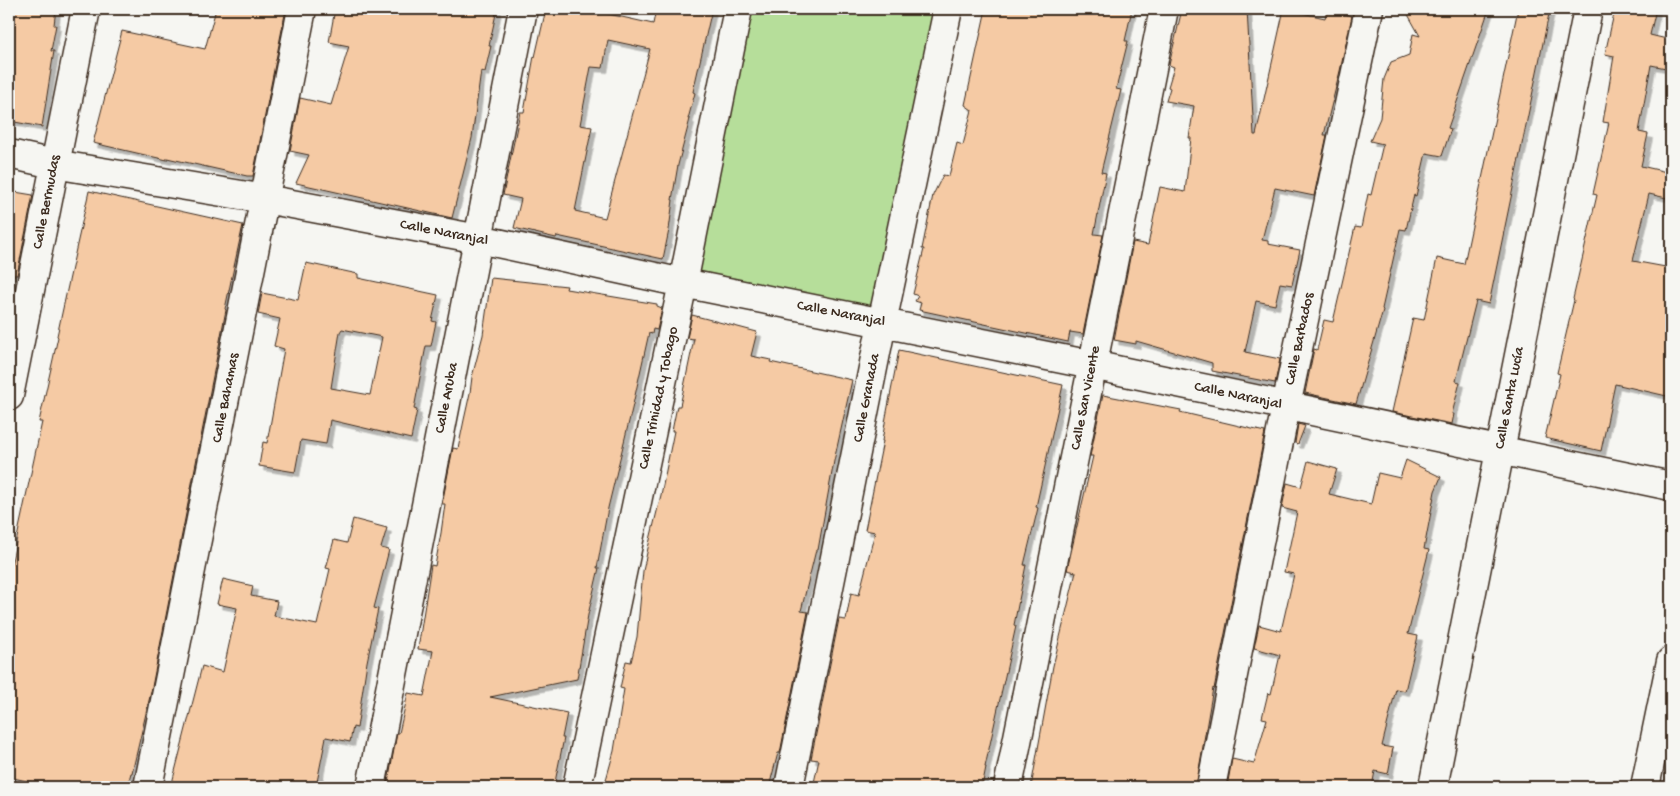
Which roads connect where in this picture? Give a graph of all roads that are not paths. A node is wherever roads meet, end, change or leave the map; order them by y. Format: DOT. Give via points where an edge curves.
graph roads {
  1 [pos="86,9"];
  2 [pos="302,9"];
  3 [pos="524,9"];
  4 [pos="738,9"];
  5 [pos="948,9"];
  6 [pos="1164,9"];
  7 [pos="1369,9"];
  8 [pos="1588,9"];
  9 [pos="9,154"];
  10 [pos="54,164"];
  11 [pos="265,199"];
  12 [pos="479,239"];
  13 [pos="683,283"];
  14 [pos="882,322"];
  15 [pos="1092,365"];
  16 [pos="9,396"];
  17 [pos="1286,406"];
  18 [pos="1500,451"];
  19 [pos="1671,486"];
  20 [pos="1671,661"];
  21 [pos="148,787"];
  22 [pos="370,787"];
  23 [pos="577,787"];
  24 [pos="789,787"];
  25 [pos="1008,787"];
  26 [pos="1212,787"];
  27 [pos="1433,787"];
  28 [pos="1645,787"];
  1 -- 10 [label="street, Calle Bermudas"];
  2 -- 11 [label="street, Calle Bahamas"];
  3 -- 12 [label="street, Calle Aruba"];
  4 -- 13 [label="street, Calle Trinidad y Tobago"];
  5 -- 14 [label="street, Calle Granada"];
  6 -- 15 [label="street, Calle San Vicente"];
  7 -- 17 [label="street, Calle Barbados"];
  8 -- 18 [label="street, Calle Santa Lucía"];
  9 -- 10 [label="street, Calle Naranjal"];
  10 -- 11 [label="street, Calle Naranjal"];
  10 -- 16 [label="street, Calle Bermudas"];
  11 -- 12 [label="street, Calle Naranjal"];
  11 -- 21 [label="street, Calle Bahamas"];
  12 -- 13 [label="street, Calle Naranjal"];
  12 -- 22 [label="street, Calle Aruba"];
  13 -- 14 [label="street, Calle Naranjal"];
  13 -- 23 [label="street, Calle Trinidad y Tobago"];
  14 -- 15 [label="street, Calle Naranjal"];
  14 -- 24 [label="street, Calle Granada"];
  15 -- 17 [label="street, Calle Naranjal"];
  15 -- 25 [label="street, Calle San Vicente"];
  17 -- 18 [label="street, Calle Naranjal"];
  17 -- 26 [label="street, Calle Barbados"];
  18 -- 19 [label="street, Calle Naranjal"];
  18 -- 27 [label="street, Calle Santa Lucía"];
  20 -- 28 [label="street"];
}
